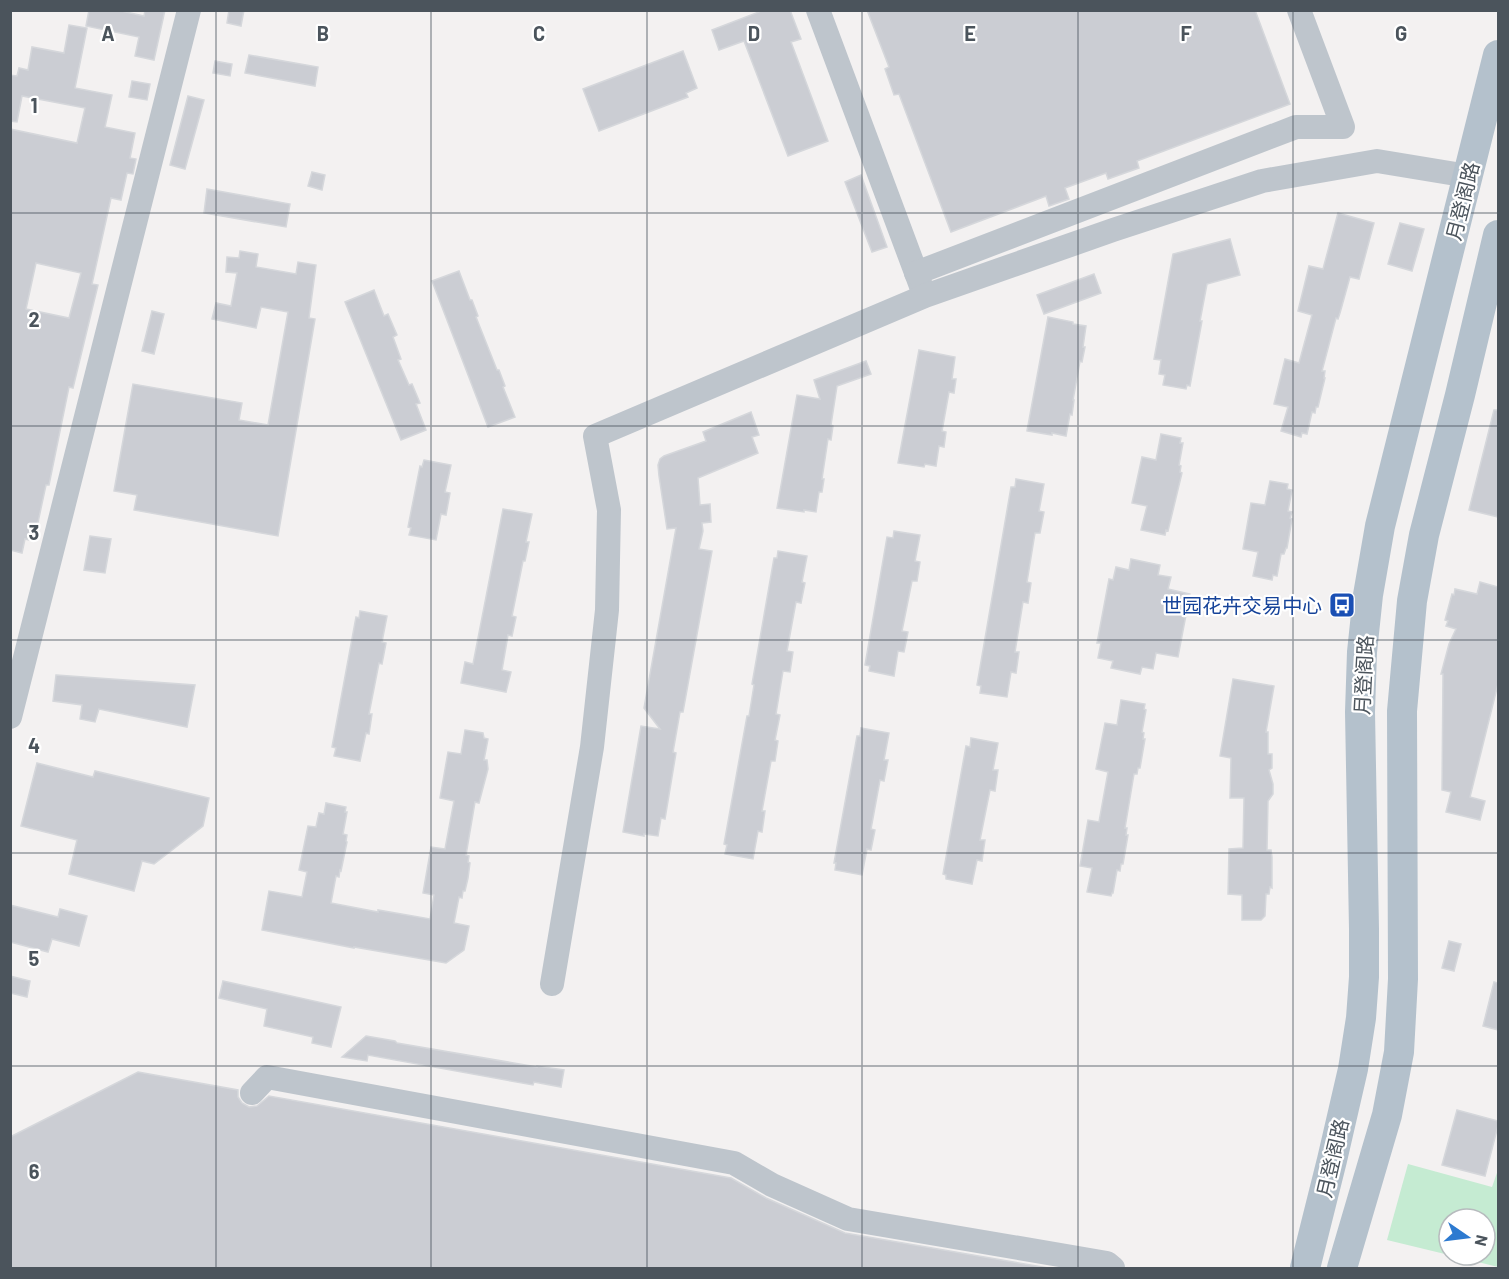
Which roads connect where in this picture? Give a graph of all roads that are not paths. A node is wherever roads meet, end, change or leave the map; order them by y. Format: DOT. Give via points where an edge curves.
graph roads {
  1 [pos="189,10"];
  2 [pos="818,10"];
  3 [pos="1299,10"];
  4 [pos="1498,55"];
  5 [pos="1468,176"];
  6 [pos="1498,235"];
  7 [pos="916,273"];
  8 [pos="925,296"];
  9 [pos="10,717"];
  10 [pos="552,984"];
  11 [pos="252,1093"];
  12 [pos="1113,1269"];
  13 [pos="1305,1269"];
  14 [pos="1342,1269"];
  1 -- 9 [label="street"];
  2 -- 7 [label="street"];
  3 -- 7 [label="street" via="1343,127 1296,128"];
  4 -- 5 [label="main road, 月登阁路"];
  5 -- 8 [label="street" via="1377,161 1262,181"];
  5 -- 13 [label="main road, 月登阁路" via="1380,526 1368,595 1360,712 1364,977 1353,1069"];
  6 -- 14 [label="main road, 月登阁路" via="1424,535 1412,601 1402,711 1403,979 1399,1052 1387,1115"];
  7 -- 8 [label="street"];
  8 -- 10 [label="street" via="595,436 609,510 607,610 592,747"];
  11 -- 12 [label="street" via="267,1077 734,1163 848,1219 1107,1263"];
}
